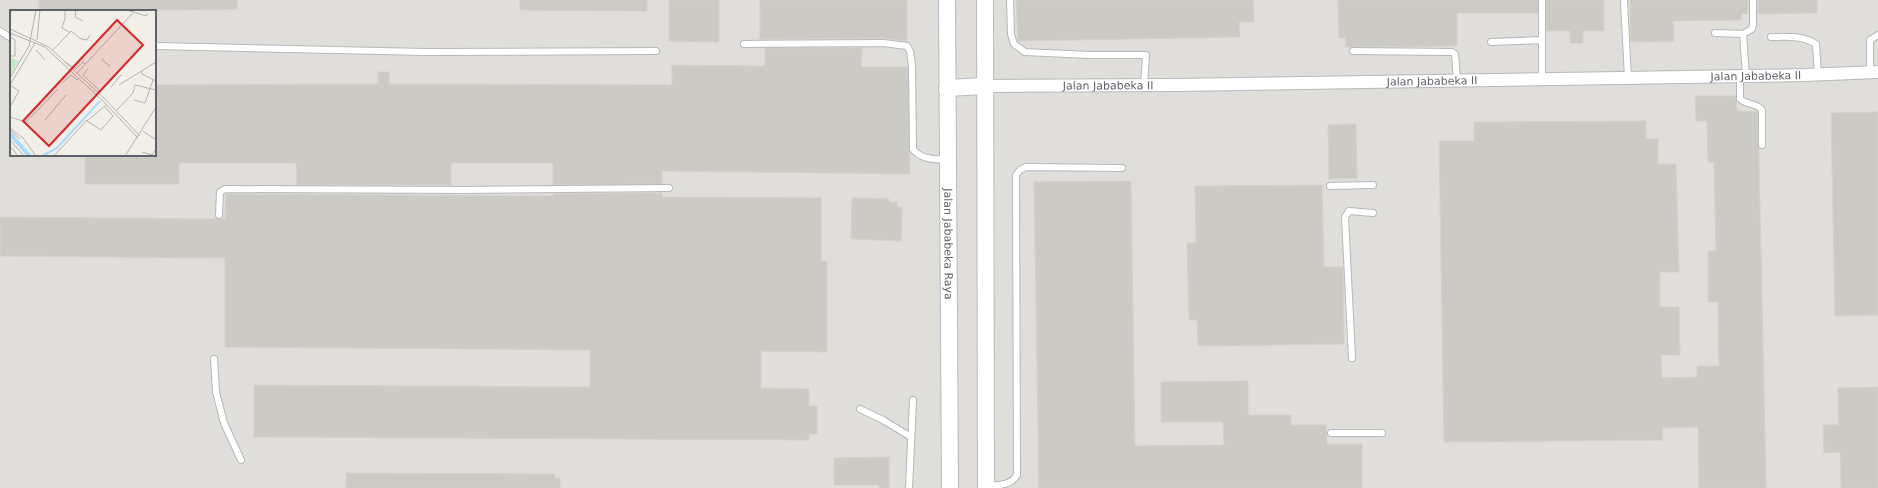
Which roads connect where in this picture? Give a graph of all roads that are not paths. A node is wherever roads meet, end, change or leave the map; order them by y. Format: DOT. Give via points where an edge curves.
graph roads {
  1 [pos="947,0"];
  2 [pos="985,0"];
  3 [pos="1010,0"];
  4 [pos="1542,0"];
  5 [pos="1753,0"];
  6 [pos="1624,2"];
  7 [pos="0,31"];
  8 [pos="1715,33"];
  9 [pos="1743,34"];
  10 [pos="1878,35"];
  11 [pos="10,37"];
  12 [pos="1771,37"];
  13 [pos="1542,40"];
  14 [pos="1491,42"];
  15 [pos="744,44"];
  16 [pos="156,46"];
  17 [pos="656,51"];
  18 [pos="1353,51"];
  19 [pos="1874,72"];
  20 [pos="1818,75"];
  21 [pos="1743,76"];
  22 [pos="1628,78"];
  23 [pos="1542,79"];
  24 [pos="1457,80"];
  25 [pos="1144,85"];
  26 [pos="985,86"];
  27 [pos="947,88"];
  28 [pos="1762,145"];
  29 [pos="947,160"];
  30 [pos="1122,168"];
  31 [pos="1373,185"];
  32 [pos="1330,186"];
  33 [pos="669,188"];
  34 [pos="1373,213"];
  35 [pos="219,215"];
  36 [pos="1352,358"];
  37 [pos="214,359"];
  38 [pos="913,400"];
  39 [pos="860,409"];
  40 [pos="1331,433"];
  41 [pos="1382,433"];
  42 [pos="911,437"];
  43 [pos="241,460"];
  44 [pos="986,487"];
  45 [pos="909,488"];
  46 [pos="950,488"];
  1 -- 27 [label="main road, Jalan Jababeka Raya"];
  2 -- 26 [label="main road"];
  3 -- 25 [label="lane" via="1011,34 1014,44 1025,52 1146,55"];
  4 -- 13 [label="lane"];
  5 -- 9 [label="lane" via="1752,29"];
  6 -- 22 [label="lane"];
  7 -- 11 [label="lane"];
  8 -- 9 [label="lane"];
  9 -- 21 [label="lane"];
  10 -- 19 [label="lane" via="1870,40"];
  12 -- 20 [label="lane" via="1801,38 1816,44"];
  13 -- 14 [label="lane"];
  13 -- 23 [label="lane"];
  15 -- 29 [label="lane" via="907,46 912,66 913,148 924,158"];
  16 -- 17 [label="lane" via="426,52"];
  18 -- 24 [label="lane" via="1452,52 1455,54"];
  19 -- 20 [label="street, Jalan Jababeka II"];
  20 -- 21 [label="street, Jalan Jababeka II"];
  21 -- 22 [label="street, Jalan Jababeka II"];
  21 -- 28 [label="lane" via="1740,99 1762,110"];
  22 -- 23 [label="street, Jalan Jababeka II"];
  23 -- 24 [label="street, Jalan Jababeka II"];
  24 -- 25 [label="street, Jalan Jababeka II"];
  25 -- 26 [label="street, Jalan Jababeka II"];
  26 -- 27 [label="main road"];
  26 -- 44 [label="main road"];
  27 -- 29 [label="main road, Jalan Jababeka Raya"];
  29 -- 46 [label="main road, Jalan Jababeka Raya"];
  30 -- 44 [label="lane" via="1026,167 1016,175 1017,475 1006,484"];
  31 -- 32 [label="lane"];
  33 -- 35 [label="lane" via="225,189 220,192"];
  34 -- 36 [label="lane" via="1349,211 1345,217"];
  37 -- 43 [label="lane" via="216,392 224,424"];
  38 -- 42 [label="lane"];
  39 -- 42 [label="lane"];
  40 -- 41 [label="lane"];
  42 -- 45 [label="lane"];
}
